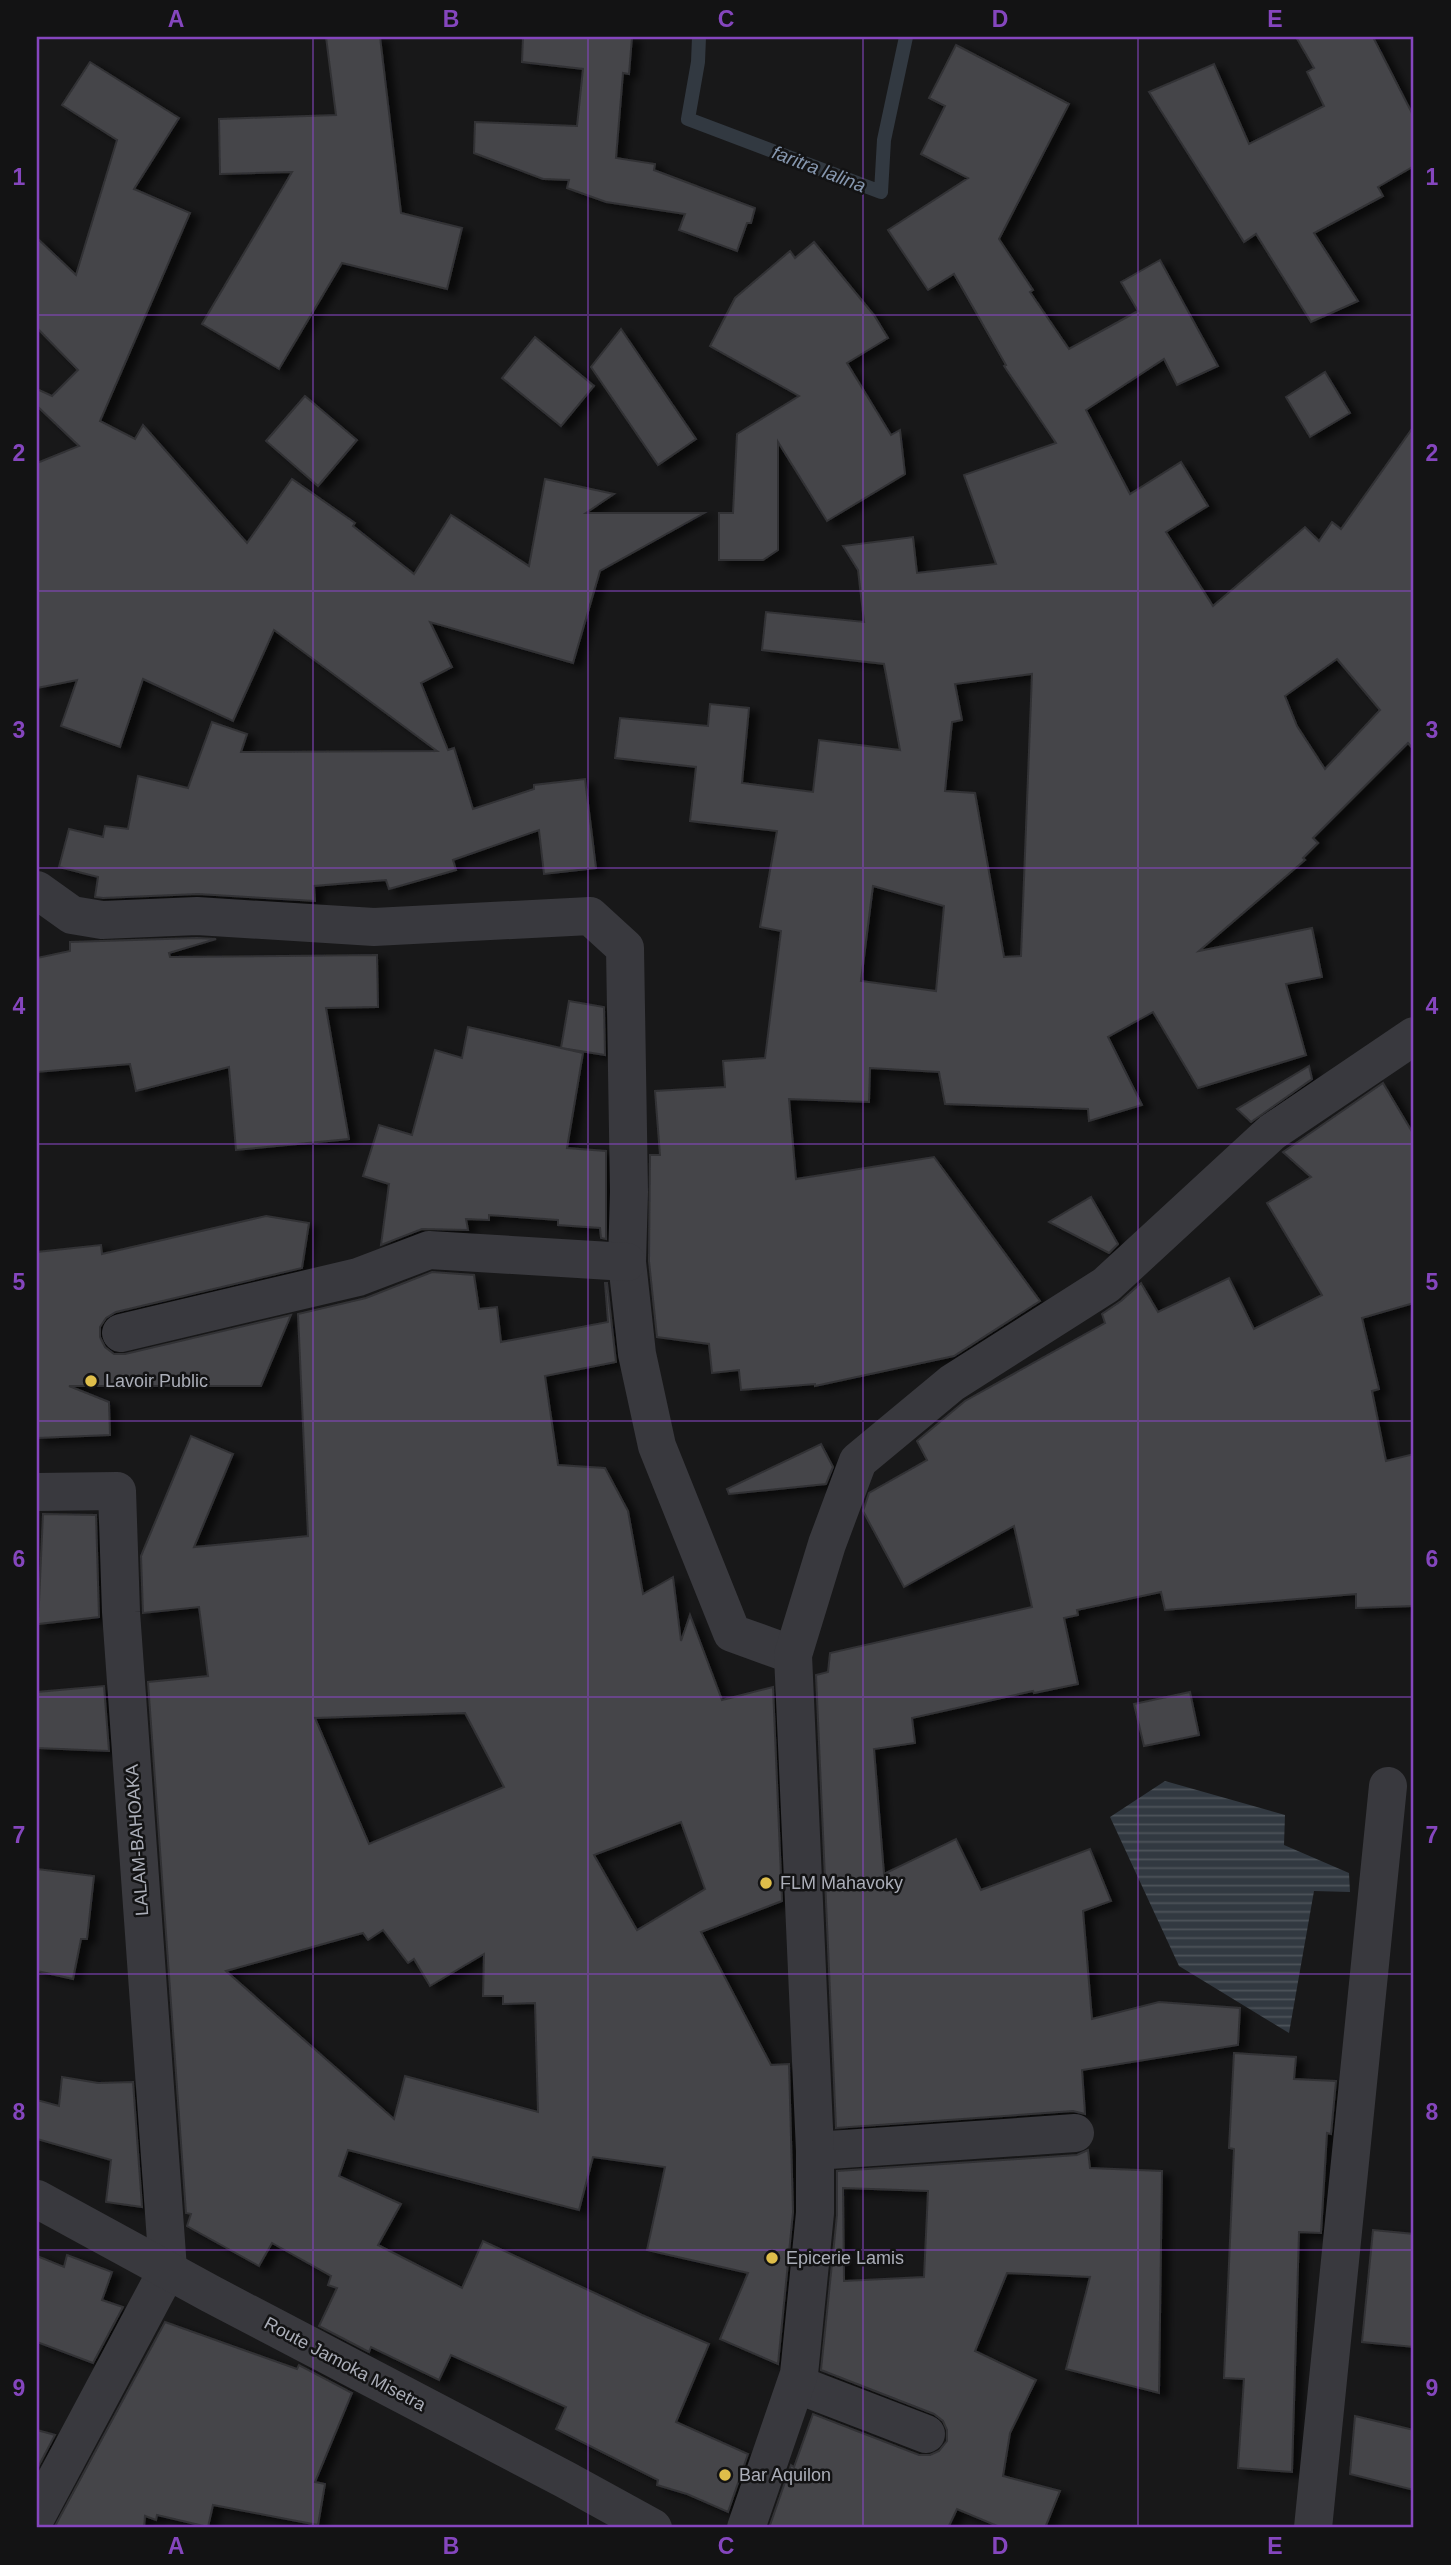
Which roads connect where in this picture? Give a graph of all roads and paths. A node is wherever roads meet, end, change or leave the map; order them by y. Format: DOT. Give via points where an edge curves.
graph roads {
  1 [pos="37,890"];
  2 [pos="1414,1036"];
  3 [pos="627,1262"];
  4 [pos="121,1333"];
  5 [pos="37,1492"];
  6 [pos="793,1655"];
  7 [pos="1388,1786"];
  8 [pos="1075,2133"];
  9 [pos="815,2151"];
  10 [pos="37,2199"];
  11 [pos="168,2269"];
  12 [pos="796,2384"];
  13 [pos="926,2434"];
  14 [pos="37,2515"];
  15 [pos="634,2524"];
  16 [pos="746,2528"];
  17 [pos="1313,2528"];
  1 -- 3 [label="street" via="72,915 102,920 197,916 374,927 590,916 625,948"];
  2 -- 6 [label="street" via="1272,1132 1105,1285 952,1383 858,1461"];
  3 -- 4 [label="street" via="429,1250 358,1277"];
  3 -- 6 [label="street" via="637,1353 657,1446 732,1633"];
  5 -- 11 [label="street, LALAM-BAHOAKA" via="117,1491 121,1612"];
  6 -- 9 [label="street"];
  7 -- 17 [label="street"];
  8 -- 9 [label="street"];
  9 -- 12 [label="street" via="814,2213"];
  10 -- 11 [label="street, Route Jamoka Misetra"];
  11 -- 14 [label="street"];
  11 -- 15 [label="street, Route Jamoka Misetra"];
  12 -- 13 [label="street"];
  12 -- 16 [label="street"];
}
